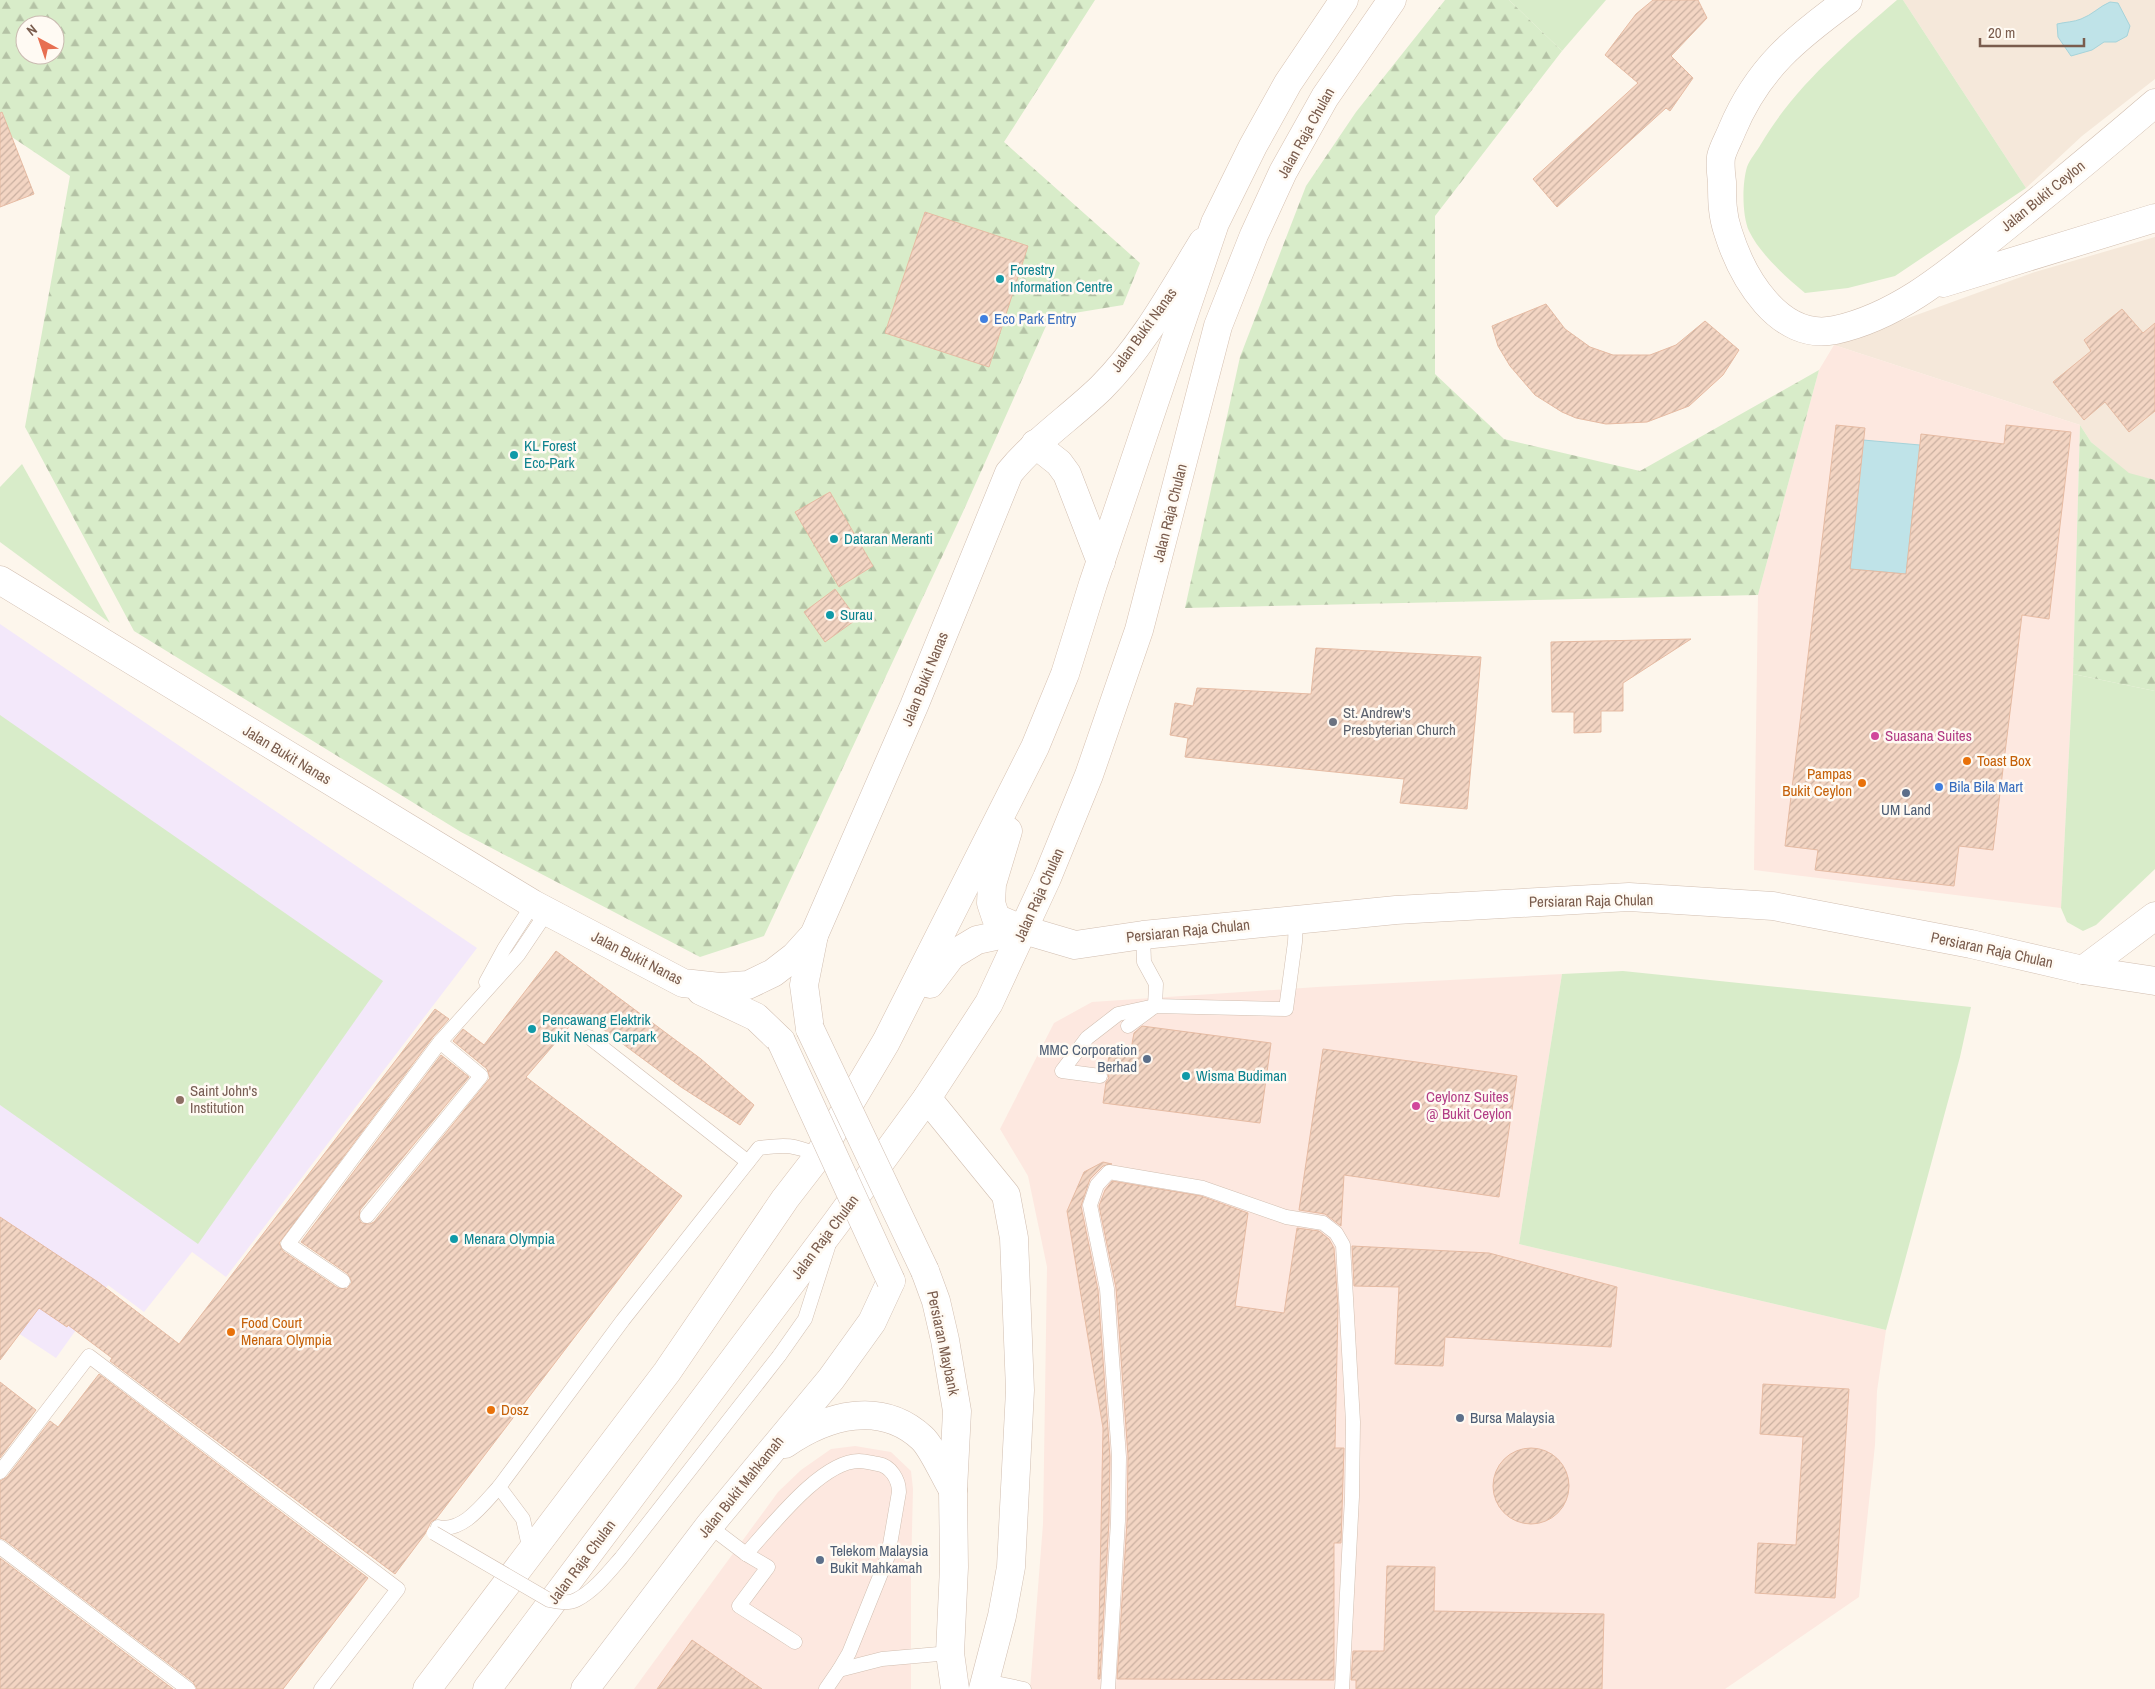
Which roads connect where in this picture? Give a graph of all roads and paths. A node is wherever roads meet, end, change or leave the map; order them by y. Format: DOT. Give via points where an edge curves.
graph roads {
  1 [pos="1392,0"];
  2 [pos="1848,0"];
  3 [pos="1335,6"];
  4 [pos="2155,103"];
  5 [pos="2155,218"];
  6 [pos="1215,223"];
  7 [pos="1930,287"];
  8 [pos="1035,444"];
  9 [pos="1101,562"];
  10 [pos="0,580"];
  11 [pos="1035,747"];
  12 [pos="540,908"];
  13 [pos="2155,916"];
  14 [pos="1296,920"];
  15 [pos="1024,930"];
  16 [pos="814,935"];
  17 [pos="1143,936"];
  18 [pos="2083,970"];
  19 [pos="2155,981"];
  20 [pos="683,983"];
  21 [pos="1155,1006"];
  22 [pos="1128,1026"];
  23 [pos="590,1037"];
  24 [pos="440,1042"];
  25 [pos="886,1042"];
  26 [pos="1100,1076"];
  27 [pos="927,1098"];
  28 [pos="818,1155"];
  29 [pos="748,1162"];
  30 [pos="367,1216"];
  31 [pos="836,1223"];
  32 [pos="343,1281"];
  33 [pos="762,1460"];
  34 [pos="0,1472"];
  35 [pos="499,1487"];
  36 [pos="953,1490"];
  37 [pos="709,1526"];
  38 [pos="0,1547"];
  39 [pos="746,1554"];
  40 [pos="531,1555"];
  41 [pos="795,1642"];
  42 [pos="950,1653"];
  43 [pos="839,1670"];
  44 [pos="984,1685"];
  45 [pos="188,1689"];
  46 [pos="321,1689"];
  47 [pos="427,1689"];
  48 [pos="487,1689"];
  49 [pos="585,1689"];
  50 [pos="826,1689"];
  51 [pos="955,1689"];
  52 [pos="1024,1689"];
  53 [pos="1108,1689"];
  54 [pos="1342,1689"];
  1 -- 15 [label="street, Jalan Raja Chulan" via="1325,97 1254,235 1218,326 1140,630 1089,775"];
  2 -- 7 [label="street, Jalan Bukit Ceylon" via="1808,30 1768,68 1742,107 1721,157 1722,209 1727,231 1745,272 1764,301 1783,319 1809,332 1833,331 1869,320"];
  3 -- 6 [label="street" via="1253,146"];
  4 -- 7 [label="street, Jalan Bukit Ceylon"];
  5 -- 7 [label="street, Jalan Bukit Ceylon"];
  6 -- 8 [label="street, Jalan Bukit Nanas" via="1134,350 1070,417"];
  6 -- 9 [label="street"];
  8 -- 9 [label="street" via="1059,462 1067,474"];
  8 -- 16 [label="street, Jalan Bukit Nanas" via="1009,473 914,706"];
  9 -- 11 [label="street" via="1065,674"];
  10 -- 12 [label="street, Jalan Bukit Nanas"];
  11 -- 15 [label="street, Persiaran Raja Chulan" via="992,884 991,903 996,918"];
  11 -- 25 [label="street"];
  12 -- 20 [label="street, Jalan Bukit Nanas"];
  12 -- 24 [label="lane" via="504,949 478,998"];
  13 -- 18 [label="street"];
  14 -- 17 [label="street, Persiaran Raja Chulan"];
  14 -- 18 [label="street, Persiaran Raja Chulan" via="1444,906 1629,897 1773,906 1980,946"];
  14 -- 21 [label="lane" via="1286,1009"];
  15 -- 17 [label="street, Persiaran Raja Chulan" via="1075,945"];
  15 -- 25 [label="street" via="976,940 952,955"];
  15 -- 27 [label="street, Jalan Raja Chulan" via="989,1004"];
  16 -- 20 [label="street, Jalan Bukit Nanas" via="773,973 748,985 720,987"];
  16 -- 36 [label="street, Persiaran Maybank, bridge" via="804,984 810,1030 936,1300 957,1411"];
  17 -- 21 [label="lane" via="1144,962 1156,984"];
  18 -- 19 [label="street, Persiaran Raja Chulan"];
  20 -- 33 [label="street, Jalan Bukit Mahkamah, bridge" via="756,1017 781,1041 891,1281 872,1322 853,1349"];
  21 -- 22 [label="lane"];
  21 -- 26 [label="lane" via="1118,1014 1110,1019 1087,1038 1062,1071"];
  23 -- 29 [label="lane"];
  24 -- 30 [label="lane" via="481,1076"];
  24 -- 32 [label="lane" via="288,1244"];
  25 -- 28 [label="street"];
  27 -- 31 [label="street, Jalan Raja Chulan"];
  27 -- 44 [label="street" via="1006,1195 1014,1238 1020,1390 1011,1567"];
  28 -- 29 [label="lane" via="782,1144 759,1148"];
  28 -- 40 [label="street" via="667,1372"];
  29 -- 35 [label="lane"];
  31 -- 35 [label="lane, bridge" via="805,1319 621,1558 575,1601 548,1600 436,1530 453,1528 462,1522"];
  31 -- 48 [label="street, Jalan Raja Chulan"];
  33 -- 36 [label="street" via="819,1424 854,1415 878,1414 902,1423 924,1439"];
  33 -- 37 [label="street, Jalan Bukit Mahkamah"];
  34 -- 46 [label="lane" via="90,1356 398,1590"];
  35 -- 40 [label="lane" via="523,1519"];
  36 -- 42 [label="street, Persiaran Maybank"];
  37 -- 39 [label="lane"];
  37 -- 49 [label="street, Jalan Bukit Mahkamah"];
  38 -- 45 [label="lane"];
  39 -- 41 [label="lane" via="768,1567 739,1606"];
  39 -- 43 [label="lane" via="814,1481 835,1468 858,1461 882,1464 894,1476 899,1492 888,1556"];
  40 -- 47 [label="street"];
  42 -- 43 [label="lane" via="882,1659"];
  42 -- 51 [label="street, Persiaran Maybank"];
  43 -- 50 [label="lane"];
  44 -- 52 [label="lane"];
  53 -- 54 [label="lane" via="1119,1457 1106,1289 1090,1205 1097,1185 1109,1172 1203,1188 1286,1217 1323,1222 1336,1233 1343,1245 1353,1422"];
}
